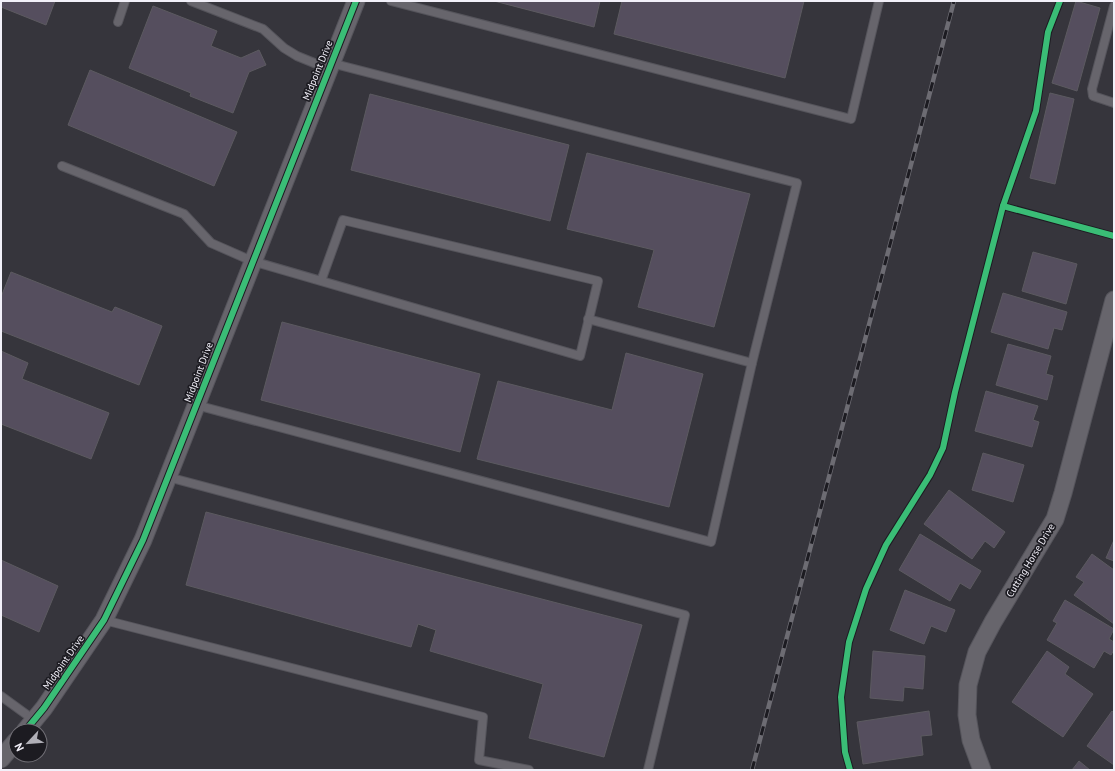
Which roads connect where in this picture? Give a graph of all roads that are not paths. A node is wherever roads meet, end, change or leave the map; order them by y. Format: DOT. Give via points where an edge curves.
graph roads {
  1 [pos="125,1"];
  2 [pos="191,1"];
  3 [pos="356,1"];
  4 [pos="391,1"];
  5 [pos="879,1"];
  6 [pos="1114,6"];
  7 [pos="118,22"];
  8 [pos="330,66"];
  9 [pos="1114,103"];
  10 [pos="62,166"];
  11 [pos="252,262"];
  12 [pos="321,281"];
  13 [pos="1114,300"];
  14 [pos="588,319"];
  15 [pos="752,363"];
  16 [pos="196,405"];
  17 [pos="168,477"];
  18 [pos="104,620"];
  19 [pos="1,696"];
  20 [pos="27,723"];
  21 [pos="31,723"];
  22 [pos="8,751"];
  23 [pos="1,759"];
  24 [pos="529,770"];
  25 [pos="648,770"];
  26 [pos="982,770"];
  1 -- 7 [label="lane"];
  2 -- 8 [label="lane" via="263,29 297,56"];
  3 -- 8 [label="street, Midpoint Drive"];
  4 -- 5 [label="lane" via="850,119"];
  6 -- 9 [label="lane" via="1092,89 1093,96"];
  8 -- 11 [label="street, Midpoint Drive"];
  8 -- 15 [label="lane" via="797,183"];
  10 -- 11 [label="lane" via="184,214 210,243"];
  11 -- 12 [label="lane"];
  11 -- 16 [label="street, Midpoint Drive"];
  12 -- 14 [label="lane" via="580,356"];
  12 -- 14 [label="lane" via="343,220 598,281"];
  13 -- 26 [label="street, Cutting Horse Drive" via="1055,519 977,652 968,685 967,715 971,740"];
  14 -- 15 [label="lane"];
  15 -- 16 [label="lane" via="711,542"];
  16 -- 17 [label="street, Midpoint Drive"];
  17 -- 18 [label="street, Midpoint Drive" via="143,540"];
  17 -- 25 [label="lane" via="686,616"];
  18 -- 21 [label="street, Midpoint Drive"];
  18 -- 24 [label="lane" via="483,717 479,760"];
  19 -- 20 [label="lane"];
  22 -- 23 [label="street"];
}
